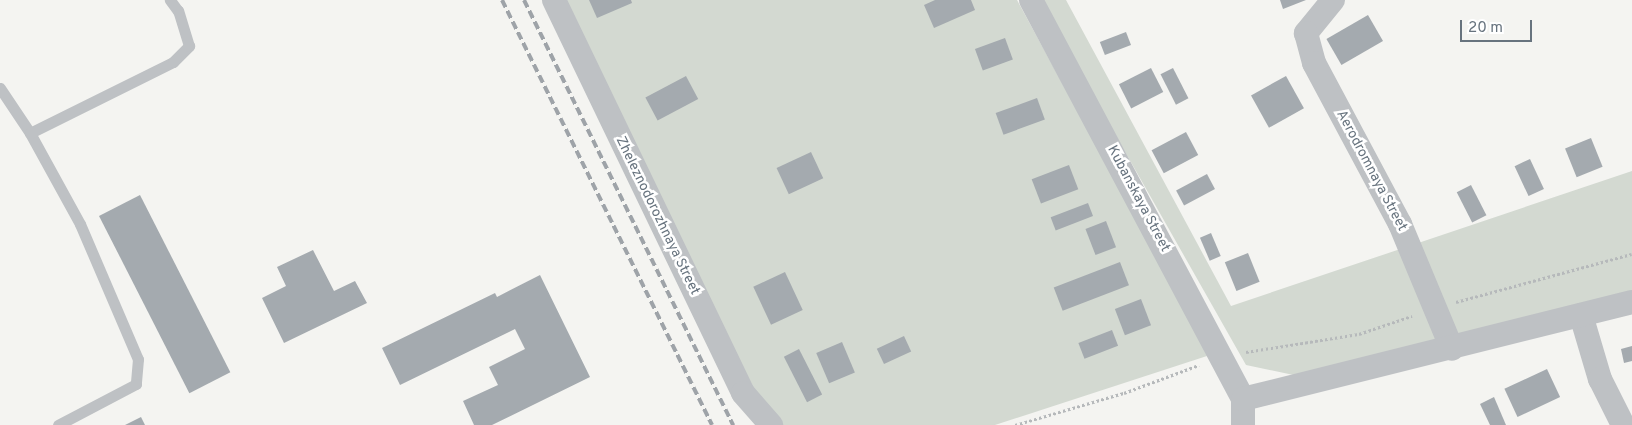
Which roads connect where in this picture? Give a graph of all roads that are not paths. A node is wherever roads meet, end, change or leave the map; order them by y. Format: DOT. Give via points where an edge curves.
graph roads {
  1 [pos="170,0"];
  2 [pos="554,0"];
  3 [pos="1031,0"];
  4 [pos="1333,0"];
  5 [pos="0,88"];
  6 [pos="30,133"];
  7 [pos="1632,302"];
  8 [pos="1581,315"];
  9 [pos="1452,348"];
  10 [pos="1243,400"];
  11 [pos="58,425"];
  12 [pos="771,425"];
  13 [pos="1243,425"];
  14 [pos="1622,425"];
  1 -- 6 [label="lane" via="178,11 189,46 173,62"];
  2 -- 12 [label="street, Zheleznodorozhnaya Street" via="743,393"];
  3 -- 10 [label="street, Kubanskaya Street"];
  4 -- 9 [label="street, Aerodromnaya Street" via="1306,33 1314,63 1400,224"];
  5 -- 6 [label="lane"];
  6 -- 11 [label="lane" via="80,224 138,359 136,384"];
  7 -- 8 [label="street"];
  8 -- 9 [label="street"];
  8 -- 14 [label="street" via="1600,379"];
  9 -- 10 [label="street"];
  10 -- 13 [label="street"];
}
